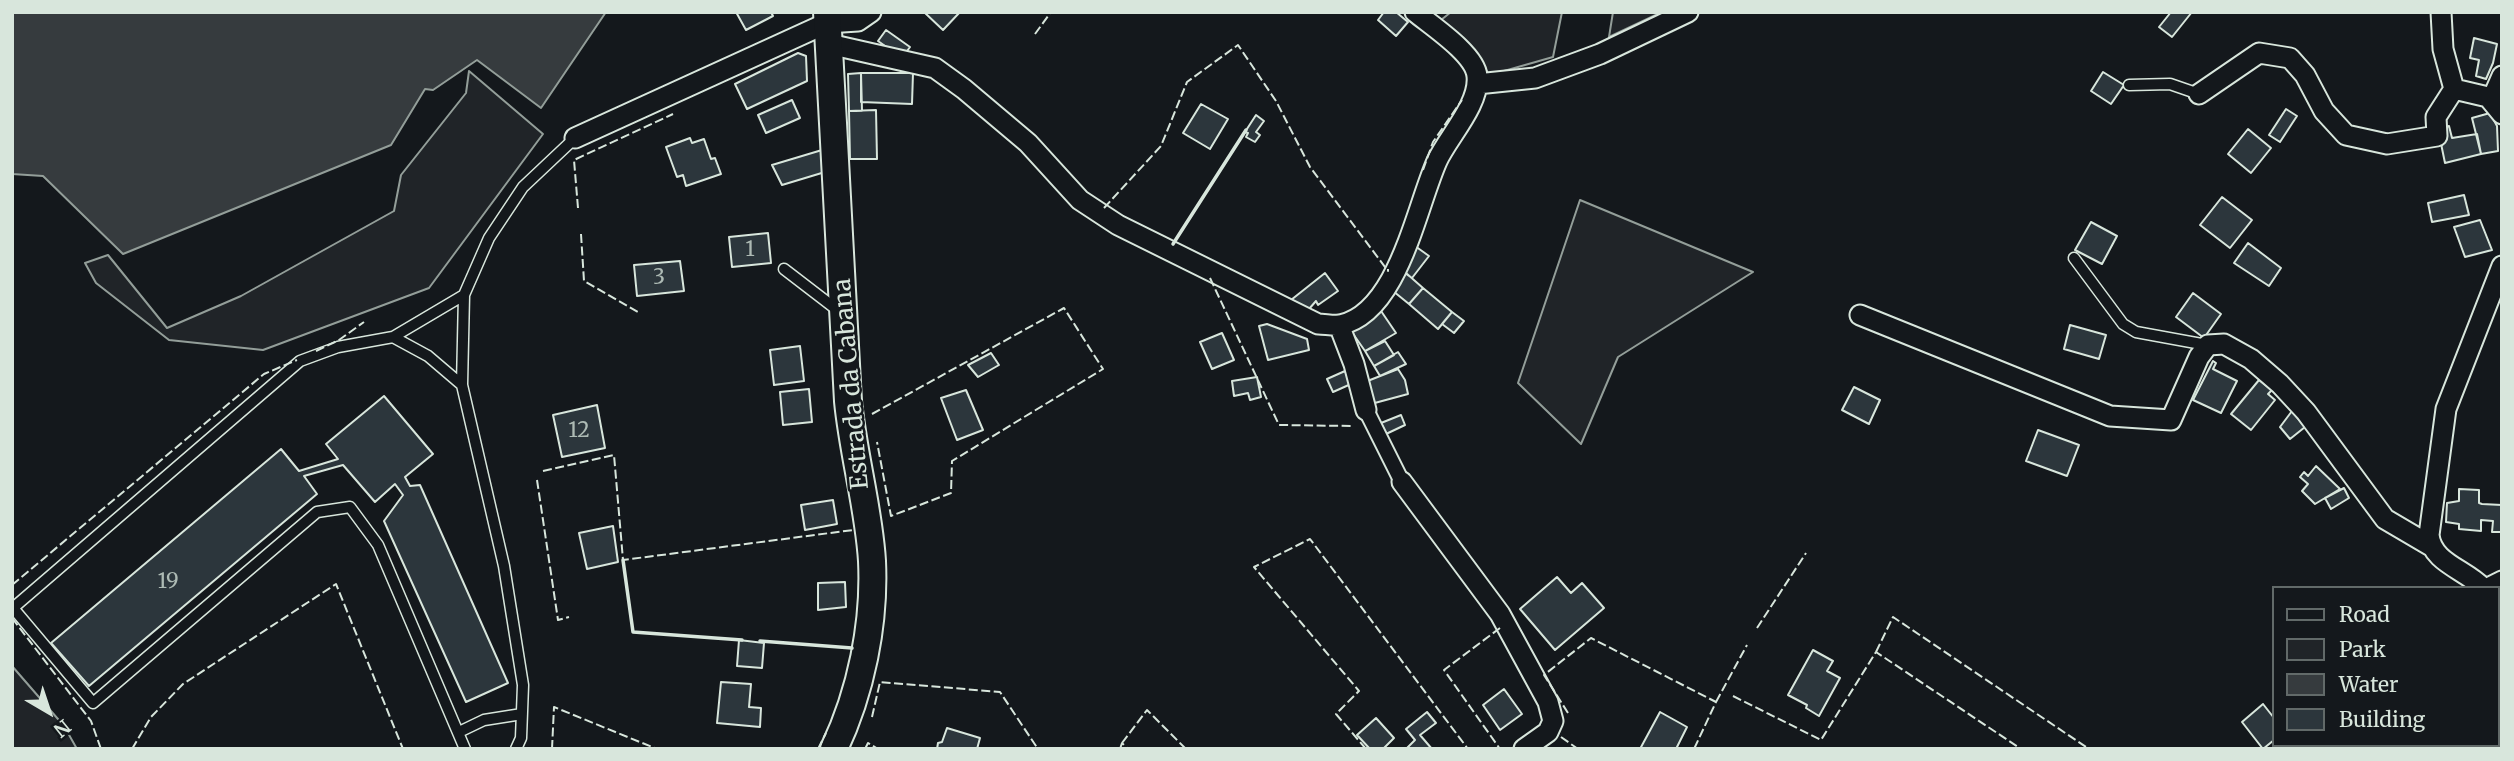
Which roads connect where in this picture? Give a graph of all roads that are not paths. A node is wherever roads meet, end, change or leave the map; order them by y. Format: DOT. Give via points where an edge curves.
graph roads {
  1 [pos="871,12"];
  2 [pos="1415,12"];
  3 [pos="1688,12"];
  4 [pos="2441,12"];
  5 [pos="828,26"];
  6 [pos="2502,76"];
  7 [pos="1477,84"];
  8 [pos="2129,85"];
  9 [pos="2454,89"];
  10 [pos="2199,94"];
  11 [pos="2500,111"];
  12 [pos="575,138"];
  13 [pos="2074,258"];
  14 [pos="2502,266"];
  15 [pos="784,269"];
  16 [pos="464,295"];
  17 [pos="843,315"];
  18 [pos="1860,315"];
  19 [pos="1339,325"];
  20 [pos="393,337"];
  21 [pos="2208,345"];
  22 [pos="462,385"];
  23 [pos="1366,410"];
  24 [pos="1402,482"];
  25 [pos="2431,546"];
  26 [pos="2483,586"];
  27 [pos="522,714"];
  28 [pos="458,732"];
  29 [pos="465,749"];
  30 [pos="516,749"];
  31 [pos="834,749"];
  32 [pos="1524,749"];
  1 -- 5 [label="street" via="858,21"];
  2 -- 7 [label="street" via="1462,51 1475,67"];
  3 -- 7 [label="street" via="1600,54 1535,78"];
  4 -- 9 [label="street" via="2443,49"];
  5 -- 12 [label="street"];
  5 -- 17 [label="main road, Estrada da Cabana"];
  5 -- 19 [label="street" via="935,68 1028,143 1080,200 1118,225 1318,324"];
  6 -- 11 [label="street" via="2495,92"];
  7 -- 19 [label="street" via="1473,100 1437,160 1394,278 1356,318"];
  8 -- 10 [label="lane" via="2170,84"];
  9 -- 10 [label="street" via="2435,117 2437,136 2387,144 2346,135 2324,111 2290,58 2259,53"];
  9 -- 11 [label="street" via="2488,97"];
  12 -- 16 [label="lane" via="523,187 489,238"];
  13 -- 21 [label="lane" via="2123,324 2136,332"];
  14 -- 25 [label="street" via="2446,409"];
  15 -- 17 [label="lane"];
  16 -- 20 [label="lane"];
  16 -- 22 [label="lane"];
  17 -- 31 [label="main road, Estrada da Cabana" via="848,401 872,559 872,593 859,677"];
  18 -- 21 [label="street" via="2110,416 2153,421 2171,420"];
  19 -- 23 [label="street"];
  20 -- 22 [label="lane" via="428,356"];
  20 -- 28 [label="lane" via="338,347 300,361 13,608 93,703 317,512 350,507 378,545"];
  21 -- 25 [label="street" via="2224,344 2280,384 2385,519"];
  22 -- 27 [label="lane" via="504,566 523,685"];
  23 -- 24 [label="street"];
  24 -- 32 [label="street" via="1500,614 1548,702 1552,720 1548,732"];
  25 -- 26 [label="street" via="2437,556"];
  27 -- 28 [label="lane" via="484,720"];
  27 -- 30 [label="lane"];
  28 -- 29 [label="lane"];
}
